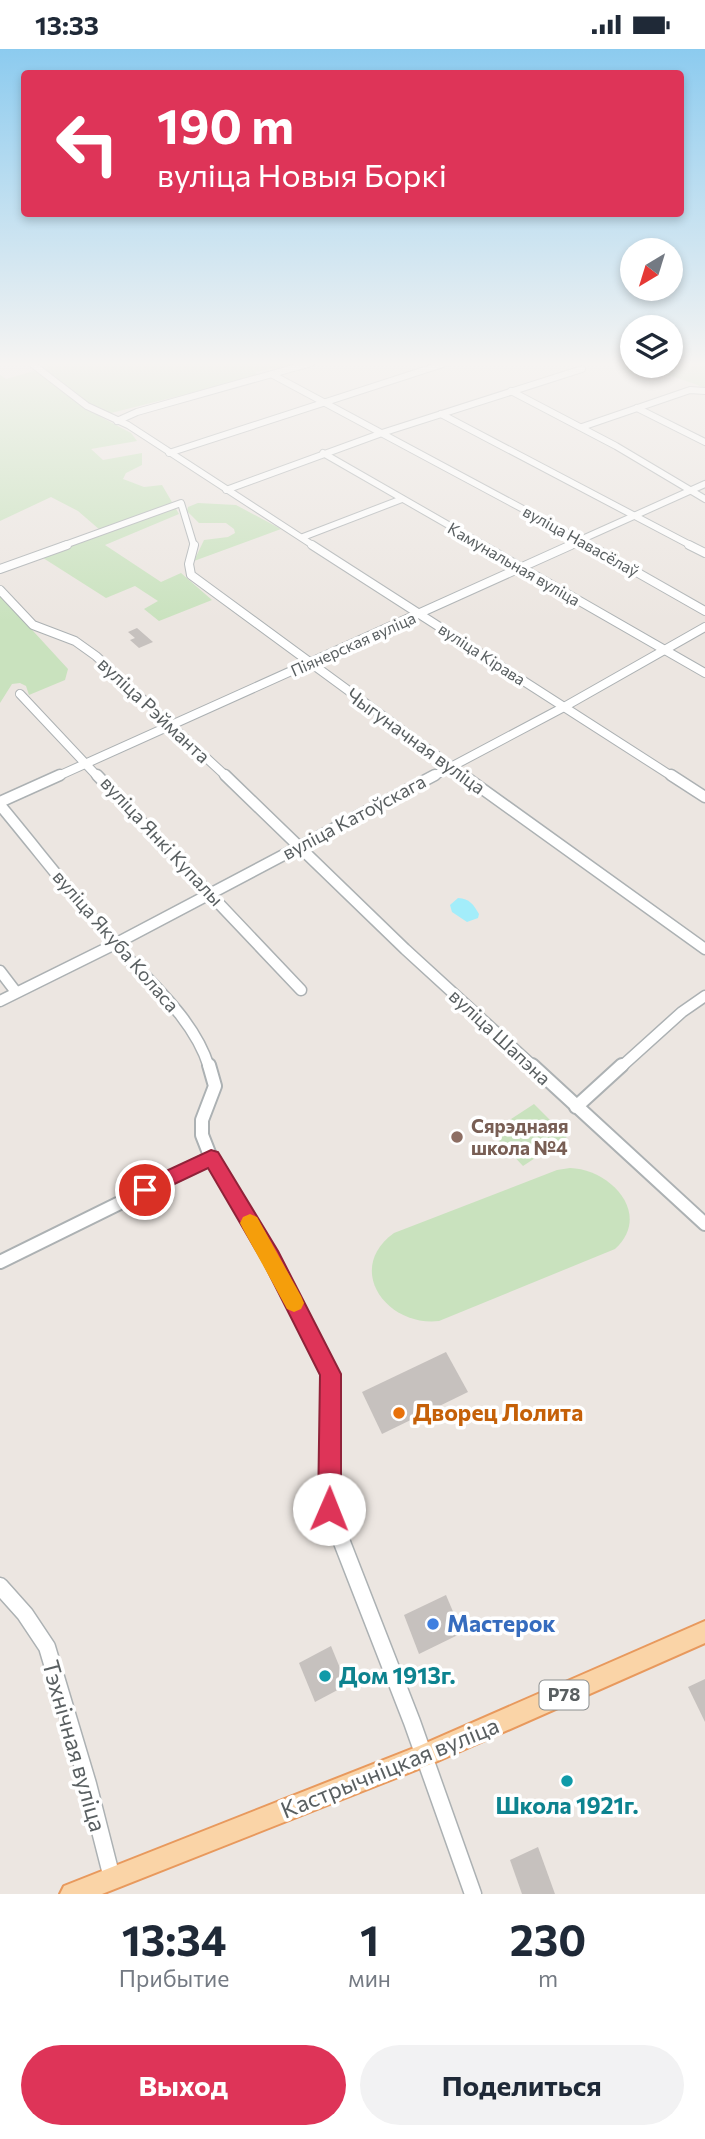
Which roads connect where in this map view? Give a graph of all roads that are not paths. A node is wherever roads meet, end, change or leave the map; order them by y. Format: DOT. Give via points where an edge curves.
graph roads {
  1 [pos="164,449"];
  2 [pos="181,449"];
  3 [pos="335,449"];
  4 [pos="412,449"];
  5 [pos="507,449"];
  6 [pos="619,449"];
  7 [pos="169,453"];
  8 [pos="323,453"];
  9 [pos="705,484"];
  10 [pos="226,490"];
  11 [pos="690,491"];
  12 [pos="402,499"];
  13 [pos="705,499"];
  14 [pos="635,517"];
  15 [pos="303,537"];
  16 [pos="581,540"];
  17 [pos="705,553"];
  18 [pos="521,567"];
  19 [pos="0,569"];
  20 [pos="0,590"];
  21 [pos="705,611"];
  22 [pos="421,614"];
  23 [pos="705,627"];
  24 [pos="663,649"];
  25 [pos="309,664"];
  26 [pos="705,673"];
  27 [pos="20,694"];
  28 [pos="564,707"];
  29 [pos="171,726"];
  30 [pos="88,763"];
  31 [pos="450,766"];
  32 [pos="705,797"];
  33 [pos="0,803"];
  34 [pos="298,847"];
  35 [pos="211,892"];
  36 [pos="115,944"];
  37 [pos="705,949"];
  38 [pos="0,971"];
  39 [pos="301,991"];
  40 [pos="16,992"];
  41 [pos="705,996"];
  42 [pos="0,1001"];
  43 [pos="576,1107"];
  44 [pos="211,1158"];
  45 [pos="705,1224"];
  46 [pos="0,1262"];
  47 [pos="0,1587"];
  48 [pos="705,1632"];
  49 [pos="423,1756"];
  50 [pos="112,1878"];
  51 [pos="72,1894"];
  52 [pos="473,1894"];
  1 -- 7 [label="street, вуліца Кірава"];
  2 -- 7 [label="street"];
  3 -- 8 [label="street"];
  4 -- 16 [label="street, вуліца Навасёлаў"];
  5 -- 14 [label="street"];
  6 -- 11 [label="street"];
  7 -- 10 [label="street, вуліца Кірава"];
  8 -- 10 [label="street"];
  8 -- 12 [label="street, Камунальная вуліца"];
  9 -- 11 [label="street, Піянерская вуліца"];
  10 -- 15 [label="street, вуліца Кірава"];
  11 -- 13 [label="street"];
  11 -- 14 [label="street, Піянерская вуліца"];
  12 -- 15 [label="street"];
  12 -- 18 [label="street, Камунальная вуліца"];
  14 -- 16 [label="street, Піянерская вуліца"];
  14 -- 17 [label="street"];
  15 -- 22 [label="street, вуліца Кірава"];
  16 -- 18 [label="street, Піянерская вуліца"];
  16 -- 21 [label="street, вуліца Навасёлаў"];
  18 -- 22 [label="street, Піянерская вуліца"];
  18 -- 24 [label="street, Камунальная вуліца"];
  19 -- 25 [label="street, Чыгуначная вуліца" via="181,503 194,549 188,559 191,575"];
  20 -- 29 [label="street, вуліца Рэйманта" via="33,625 75,641 96,656"];
  22 -- 25 [label="street, Піянерская вуліца"];
  22 -- 28 [label="street, вуліца Кірава"];
  23 -- 24 [label="street, вуліца Катоўскага"];
  24 -- 26 [label="street, Камунальная вуліца"];
  24 -- 28 [label="street, вуліца Катоўскага"];
  25 -- 29 [label="street, Піянерская вуліца"];
  25 -- 31 [label="street, Чыгуначная вуліца"];
  27 -- 30 [label="street, вуліца Янкі Купалы"];
  28 -- 31 [label="street, вуліца Катоўскага"];
  28 -- 32 [label="street, вуліца Кірава"];
  29 -- 30 [label="street, Піянерская вуліца"];
  29 -- 34 [label="street, вуліца Рэйманта"];
  30 -- 33 [label="street, Піянерская вуліца"];
  30 -- 35 [label="street, вуліца Янкі Купалы"];
  31 -- 34 [label="street, вуліца Катоўскага"];
  31 -- 37 [label="street, Чыгуначная вуліца"];
  33 -- 36 [label="street, вуліца Якуба Коласа"];
  34 -- 35 [label="street, вуліца Катоўскага"];
  34 -- 43 [label="street, вуліца Шапэна"];
  35 -- 36 [label="street, вуліца Катоўскага"];
  35 -- 39 [label="street, вуліца Янкі Купалы"];
  36 -- 40 [label="street, вуліца Катоўскага"];
  36 -- 44 [label="street, вуліца Якуба Коласа" via="184,1020 205,1054 215,1086 202,1120"];
  38 -- 40 [label="street"];
  40 -- 42 [label="street, вуліца Катоўскага"];
  41 -- 43 [label="street"];
  43 -- 45 [label="street, вуліца Шапэна"];
  44 -- 46 [label="street"];
  44 -- 49 [label="street" via="271,1258 331,1374 329,1509"];
  47 -- 50 [label="street, Тэхнічная вуліца" via="47,1647"];
  48 -- 49 [label="main road, Кастрычніцкая вуліца / Р78"];
  49 -- 50 [label="main road, Кастрычніцкая вуліца / Р78"];
  49 -- 52 [label="street"];
  50 -- 51 [label="main road, Кастрычніцкая вуліца / Р78"];
}
